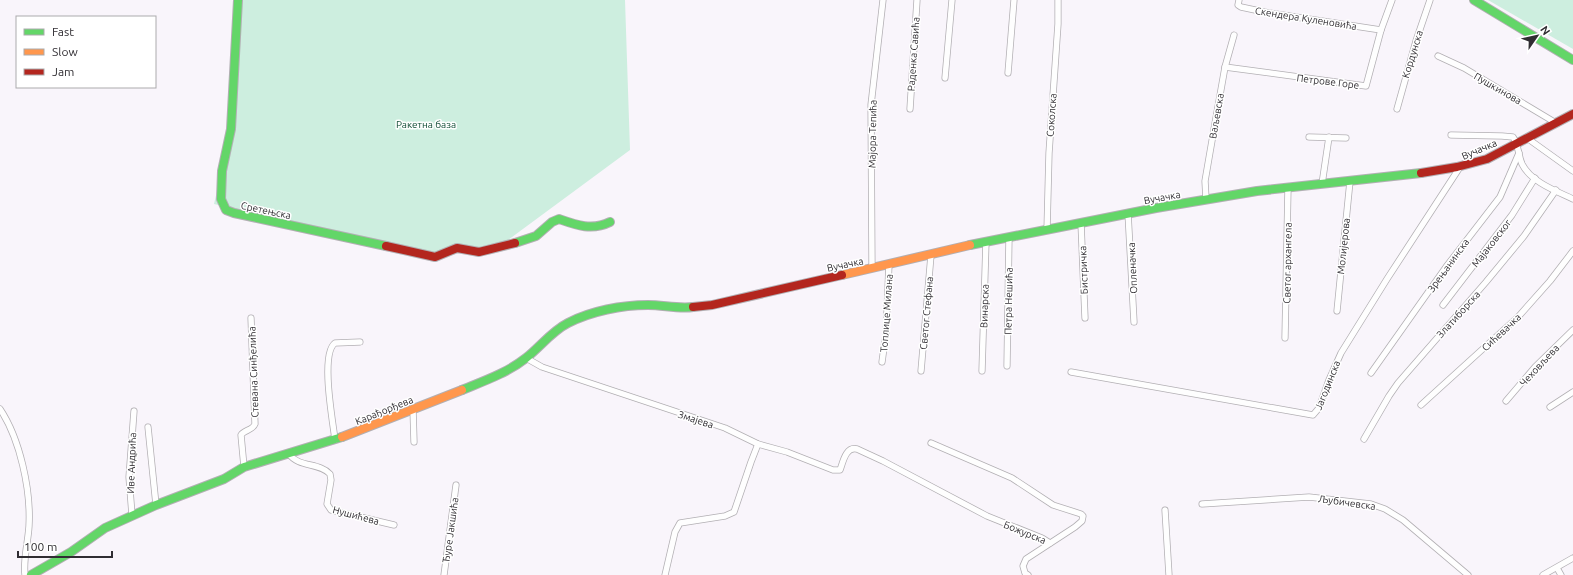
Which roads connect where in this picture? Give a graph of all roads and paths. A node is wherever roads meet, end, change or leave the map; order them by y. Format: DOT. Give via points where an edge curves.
graph roads {
  1 [pos="238,0"];
  2 [pos="883,0"];
  3 [pos="917,0"];
  4 [pos="952,0"];
  5 [pos="1014,0"];
  6 [pos="1058,0"];
  7 [pos="1239,0"];
  8 [pos="1392,0"];
  9 [pos="1430,0"];
  10 [pos="1474,0"];
  11 [pos="1381,30"];
  12 [pos="1234,35"];
  13 [pos="1438,56"];
  14 [pos="1573,60"];
  15 [pos="1225,67"];
  16 [pos="1008,73"];
  17 [pos="945,78"];
  18 [pos="910,109"];
  19 [pos="1396,109"];
  20 [pos="1573,114"];
  21 [pos="1556,123"];
  22 [pos="1451,135"];
  23 [pos="1309,137"];
  24 [pos="1329,137"];
  25 [pos="1346,138"];
  26 [pos="1527,138"];
  27 [pos="1517,143"];
  28 [pos="1519,153"];
  29 [pos="1460,168"];
  30 [pos="1573,171"];
  31 [pos="1534,178"];
  32 [pos="1350,181"];
  33 [pos="1322,184"];
  34 [pos="1288,188"];
  35 [pos="1556,190"];
  36 [pos="1206,199"];
  37 [pos="1573,199"];
  38 [pos="1128,213"];
  39 [pos="610,222"];
  40 [pos="1081,223"];
  41 [pos="1047,230"];
  42 [pos="1009,237"];
  43 [pos="986,241"];
  44 [pos="1573,251"];
  45 [pos="931,254"];
  46 [pos="889,264"];
  47 [pos="872,268"];
  48 [pos="750,297"];
  49 [pos="1443,305"];
  50 [pos="1337,311"];
  51 [pos="251,318"];
  52 [pos="1085,318"];
  53 [pos="1134,322"];
  54 [pos="1573,330"];
  55 [pos="1285,338"];
  56 [pos="360,342"];
  57 [pos="526,358"];
  58 [pos="882,362"];
  59 [pos="1007,366"];
  60 [pos="921,371"];
  61 [pos="982,371"];
  62 [pos="1071,372"];
  63 [pos="1370,374"];
  64 [pos="1573,392"];
  65 [pos="1506,402"];
  66 [pos="1421,405"];
  67 [pos="1550,407"];
  68 [pos="0,409"];
  69 [pos="413,409"];
  70 [pos="134,411"];
  71 [pos="148,427"];
  72 [pos="1364,439"];
  73 [pos="336,440"];
  74 [pos="414,442"];
  75 [pos="931,443"];
  76 [pos="758,444"];
  77 [pos="853,448"];
  78 [pos="289,454"];
  79 [pos="244,467"];
  80 [pos="456,485"];
  81 [pos="1202,504"];
  82 [pos="156,505"];
  83 [pos="1165,510"];
  84 [pos="132,515"];
  85 [pos="394,525"];
  86 [pos="1050,543"];
  87 [pos="1573,558"];
  88 [pos="1557,568"];
  89 [pos="25,575"];
  90 [pos="31,575"];
  91 [pos="444,575"];
  92 [pos="665,575"];
  93 [pos="1028,575"];
  94 [pos="1169,575"];
  95 [pos="1468,575"];
  96 [pos="1543,575"];
  97 [pos="1561,575"];
  1 -- 39 [label="street, Сретењска" via="231,129 222,171 221,200 226,210 435,257 461,247 478,252 493,250 536,236 559,219 584,227 603,226"];
  2 -- 47 [label="street, Мајора Тепића" via="871,105"];
  3 -- 18 [label="street, Раденка Савића"];
  4 -- 17 [label="street"];
  5 -- 16 [label="street"];
  6 -- 41 [label="street, Соколска"];
  7 -- 11 [label="street, Скендера Куленовића" via="1238,4 1241,7 1269,13"];
  8 -- 11 [label="street, Петрове Горе"];
  9 -- 19 [label="street, Кордунска"];
  10 -- 14 [label="street"];
  11 -- 15 [label="street, Петрове Горе" via="1366,86"];
  12 -- 15 [label="street, Ваљевска"];
  13 -- 21 [label="street, Пушкинова" via="1464,68"];
  15 -- 36 [label="street, Ваљевска" via="1205,181"];
  20 -- 21 [label="street, Вучачка"];
  21 -- 26 [label="street, Вучачка"];
  22 -- 27 [label="street" via="1502,136 1513,138"];
  23 -- 24 [label="street"];
  24 -- 25 [label="street"];
  24 -- 33 [label="street"];
  26 -- 27 [label="street, Вучачка"];
  26 -- 30 [label="street"];
  27 -- 28 [label="street"];
  27 -- 29 [label="street, Вучачка" via="1487,159"];
  28 -- 31 [label="street" via="1525,169"];
  28 -- 63 [label="street, Зрењанинска" via="1500,197 1446,267"];
  29 -- 32 [label="street, Вучачка"];
  29 -- 62 [label="street, Јагодинска" via="1341,353 1328,380 1319,408 1313,415"];
  31 -- 35 [label="street"];
  31 -- 49 [label="street, Мајаковског" via="1512,215"];
  32 -- 33 [label="street, Вучачка"];
  32 -- 50 [label="street, Молијерова"];
  33 -- 34 [label="street, Вучачка"];
  34 -- 36 [label="street, Вучачка"];
  34 -- 55 [label="street, Светог архангела"];
  35 -- 37 [label="street"];
  35 -- 72 [label="street, Златиборска" via="1520,242 1398,383"];
  36 -- 38 [label="street, Вучачка"];
  38 -- 40 [label="street, Вучачка"];
  38 -- 53 [label="street, Опленачка"];
  40 -- 41 [label="street, Вучачка"];
  40 -- 52 [label="street, Бистричка"];
  41 -- 42 [label="street, Вучачка"];
  42 -- 43 [label="street, Вучачка"];
  42 -- 59 [label="street, Петра Нешића"];
  43 -- 45 [label="street, Вучачка"];
  43 -- 61 [label="street, Винарска"];
  44 -- 66 [label="street, Сићевачка" via="1514,321"];
  45 -- 46 [label="street, Вучачка"];
  45 -- 60 [label="street, Светог Стефана"];
  46 -- 47 [label="street, Вучачка"];
  46 -- 58 [label="street, Топлице Милана"];
  47 -- 48 [label="street, Вучачка"];
  48 -- 57 [label="street, Карађорђева" via="699,307 642,305 606,310 561,326"];
  51 -- 79 [label="street, Стевана Синђелића" via="255,424 241,435"];
  54 -- 65 [label="street, Чеховљева"];
  56 -- 73 [label="street" via="335,343 330,350 328,377"];
  57 -- 69 [label="street, Карађорђева" via="496,377"];
  57 -- 76 [label="street, Змајева" via="550,370 725,428"];
  64 -- 67 [label="street"];
  68 -- 89 [label="street" via="14,436 27,483 29,527"];
  69 -- 73 [label="street, Карађорђева"];
  69 -- 74 [label="street"];
  70 -- 84 [label="street, Иве Андрића" via="129,477"];
  71 -- 82 [label="street"];
  73 -- 78 [label="street, Карађорђева"];
  75 -- 86 [label="street, Божурска" via="1012,478 1053,505 1083,516 1082,521 1075,527"];
  76 -- 77 [label="street, Змајева" via="837,471"];
  76 -- 92 [label="street" via="734,512 725,516 680,522 675,532"];
  77 -- 86 [label="street, Божурска" via="987,516"];
  78 -- 79 [label="street, Карађорђева"];
  78 -- 85 [label="street, Нушићева" via="297,462 322,468 330,474 327,504 331,510"];
  79 -- 82 [label="street, Карађорђева" via="224,479"];
  80 -- 91 [label="street, Ђуре Јакшића"];
  81 -- 95 [label="street, Љубичевска" via="1309,497 1371,504 1403,520"];
  82 -- 84 [label="street, Карађорђева"];
  83 -- 94 [label="street"];
  84 -- 90 [label="street, Карађорђева" via="105,528 71,552"];
  86 -- 93 [label="street" via="1026,559 1023,566 1024,573"];
  87 -- 88 [label="street"];
  88 -- 96 [label="street"];
  88 -- 97 [label="street"];
}
